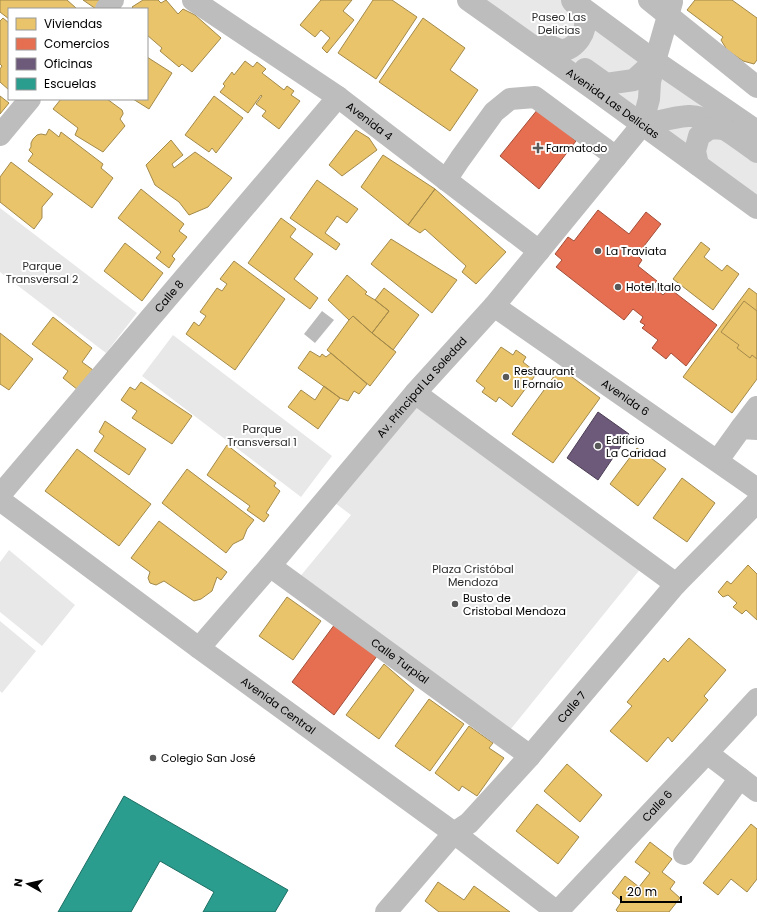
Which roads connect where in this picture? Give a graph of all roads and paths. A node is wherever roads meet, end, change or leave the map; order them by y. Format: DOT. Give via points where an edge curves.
graph roads {
  1 [pos="113,0"];
  2 [pos="193,0"];
  3 [pos="468,0"];
  4 [pos="572,0"];
  5 [pos="598,0"];
  6 [pos="649,0"];
  7 [pos="107,8"];
  8 [pos="670,8"];
  9 [pos="606,24"];
  10 [pos="520,36"];
  11 [pos="546,44"];
  12 [pos="655,60"];
  13 [pos="757,87"];
  14 [pos="338,97"];
  15 [pos="29,100"];
  16 [pos="642,124"];
  17 [pos="725,129"];
  18 [pos="757,131"];
  19 [pos="0,135"];
  20 [pos="757,152"];
  21 [pos="616,157"];
  22 [pos="698,165"];
  23 [pos="446,180"];
  24 [pos="757,208"];
  25 [pos="539,251"];
  26 [pos="494,306"];
  27 [pos="415,393"];
  28 [pos="757,407"];
  29 [pos="749,429"];
  30 [pos="718,460"];
  31 [pos="757,489"];
  32 [pos="0,495"];
  33 [pos="0,500"];
  34 [pos="757,502"];
  35 [pos="270,566"];
  36 [pos="676,584"];
  37 [pos="199,648"];
  38 [pos="757,698"];
  39 [pos="707,754"];
  40 [pos="530,756"];
  41 [pos="749,785"];
  42 [pos="454,833"];
  43 [pos="684,854"];
  44 [pos="386,912"];
  45 [pos="557,912"];
  1 -- 7 [label="street"];
  2 -- 14 [label="street, Avenida 4"];
  3 -- 10 [label="street, Avenida Las Delicias"];
  4 -- 9 [label="street"];
  4 -- 11 [label="street" via="584,17 585,27 582,36 570,48 562,50"];
  5 -- 9 [label="street"];
  6 -- 8 [label="street"];
  8 -- 12 [label="street"];
  8 -- 13 [label="street"];
  9 -- 12 [label="street"];
  10 -- 11 [label="street" via="532,34"];
  10 -- 16 [label="street, Avenida Las Delicias"];
  11 -- 12 [label="street" via="606,84 634,80"];
  12 -- 16 [label="street"];
  12 -- 18 [label="street"];
  14 -- 23 [label="street, Avenida 4"];
  14 -- 32 [label="street, Calle 8"];
  15 -- 19 [label="street"];
  16 -- 17 [label="street" via="690,116 701,117"];
  16 -- 21 [label="street, Av. Principal La Soledad"];
  16 -- 22 [label="street, Avenida Las Delicias"];
  17 -- 20 [label="street"];
  17 -- 22 [label="street" via="710,128 699,136 695,151"];
  21 -- 23 [label="street" via="535,97 510,99 494,112"];
  21 -- 25 [label="street, Av. Principal La Soledad"];
  22 -- 24 [label="street, Avenida Las Delicias"];
  23 -- 25 [label="street, Avenida 4"];
  25 -- 26 [label="street, Av. Principal La Soledad"];
  26 -- 27 [label="street, Av. Principal La Soledad"];
  26 -- 30 [label="street, Avenida 6"];
  27 -- 35 [label="street, Av. Principal La Soledad"];
  27 -- 36 [label="street"];
  28 -- 29 [label="street"];
  29 -- 30 [label="street"];
  30 -- 31 [label="street, Avenida 6"];
  33 -- 37 [label="street, Avenida Central"];
  34 -- 36 [label="street, Calle 7"];
  35 -- 37 [label="street, Av. Principal La Soledad"];
  35 -- 40 [label="street, Calle Turpial"];
  36 -- 40 [label="street, Calle 7"];
  37 -- 42 [label="street, Avenida Central"];
  38 -- 39 [label="street, Calle 6"];
  39 -- 41 [label="street"];
  39 -- 45 [label="street, Calle 6"];
  40 -- 42 [label="street, Calle 7" via="470,823"];
  41 -- 43 [label="street"];
  42 -- 44 [label="street, Calle 7"];
  42 -- 45 [label="street, Avenida Central"];
}
